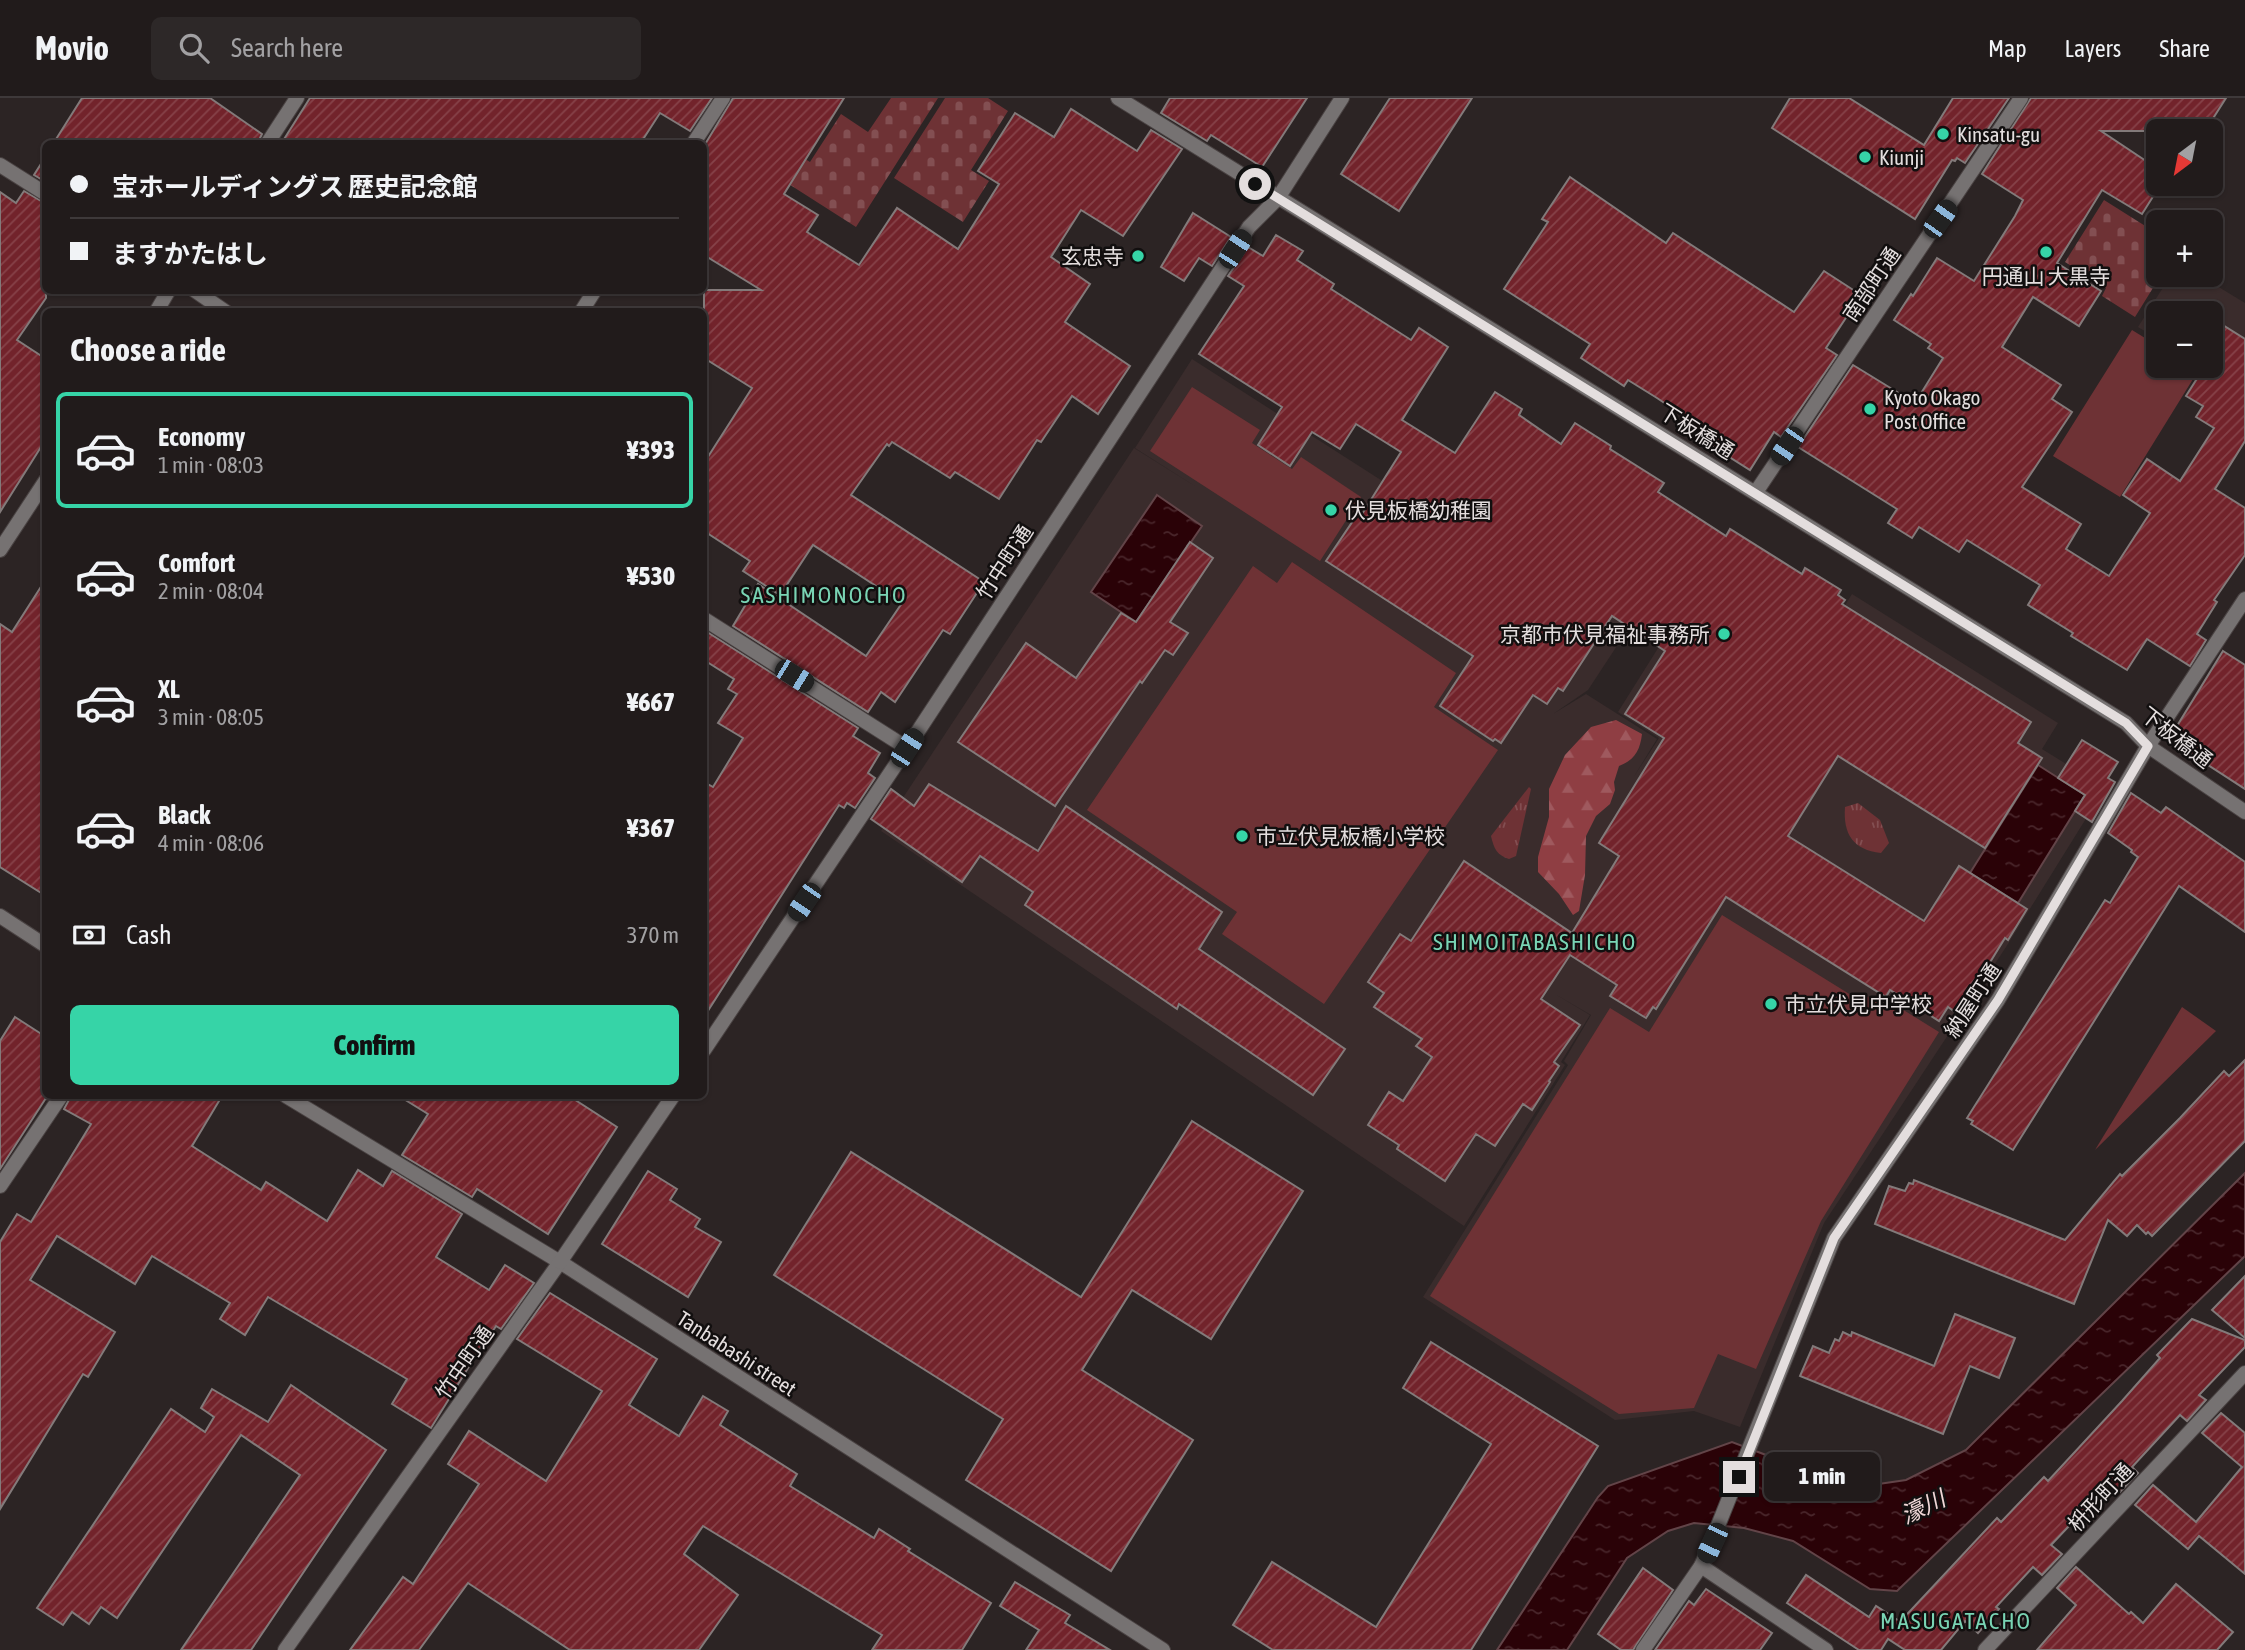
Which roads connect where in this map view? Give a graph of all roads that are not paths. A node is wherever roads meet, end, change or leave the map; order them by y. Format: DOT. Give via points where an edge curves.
graph roads {
  1 [pos="297,98"];
  2 [pos="723,98"];
  3 [pos="1118,98"];
  4 [pos="1342,98"];
  5 [pos="2021,98"];
  6 [pos="270,140"];
  7 [pos="696,140"];
  8 [pos="0,165"];
  9 [pos="42,191"];
  10 [pos="1278,198"];
  11 [pos="200,294"];
  12 [pos="220,308"];
  13 [pos="42,486"];
  14 [pos="1756,492"];
  15 [pos="0,550"];
  16 [pos="2245,599"];
  17 [pos="707,621"];
  18 [pos="2148,746"];
  19 [pos="907,748"];
  20 [pos="2245,812"];
  21 [pos="0,916"];
  22 [pos="42,943"];
  23 [pos="707,1047"];
  24 [pos="59,1099"];
  25 [pos="291,1099"];
  26 [pos="671,1099"];
  27 [pos="0,1186"];
  28 [pos="560,1262"];
  29 [pos="2245,1373"];
  30 [pos="1701,1566"];
  31 [pos="285,1650"];
  32 [pos="1163,1650"];
  33 [pos="1643,1650"];
  34 [pos="1826,1650"];
  35 [pos="1985,1650"];
  1 -- 6 [label="street"];
  2 -- 7 [label="street"];
  3 -- 10 [label="street, 下板橋通"];
  4 -- 10 [label="street, 竹中町通"];
  5 -- 14 [label="street, 南部町通"];
  8 -- 9 [label="street"];
  10 -- 14 [label="street, 下板橋通"];
  10 -- 19 [label="street, 竹中町通" via="1250,227"];
  11 -- 12 [label="street"];
  13 -- 15 [label="street"];
  14 -- 18 [label="street, 下板橋通" via="2126,723"];
  16 -- 18 [label="street, 納屋町通"];
  17 -- 19 [label="street"];
  18 -- 20 [label="street, 下板橋通"];
  18 -- 30 [label="street, 納屋町通" via="1998,1000 1834,1238"];
  19 -- 23 [label="street, 竹中町通"];
  21 -- 22 [label="street"];
  24 -- 27 [label="street"];
  25 -- 28 [label="street, Tanbabashi street"];
  26 -- 28 [label="street, 竹中町通"];
  28 -- 31 [label="street, 竹中町通"];
  28 -- 32 [label="street, Tanbabashi street"];
  29 -- 35 [label="street, 枡形町通"];
  30 -- 33 [label="street"];
  30 -- 34 [label="street"];
}
